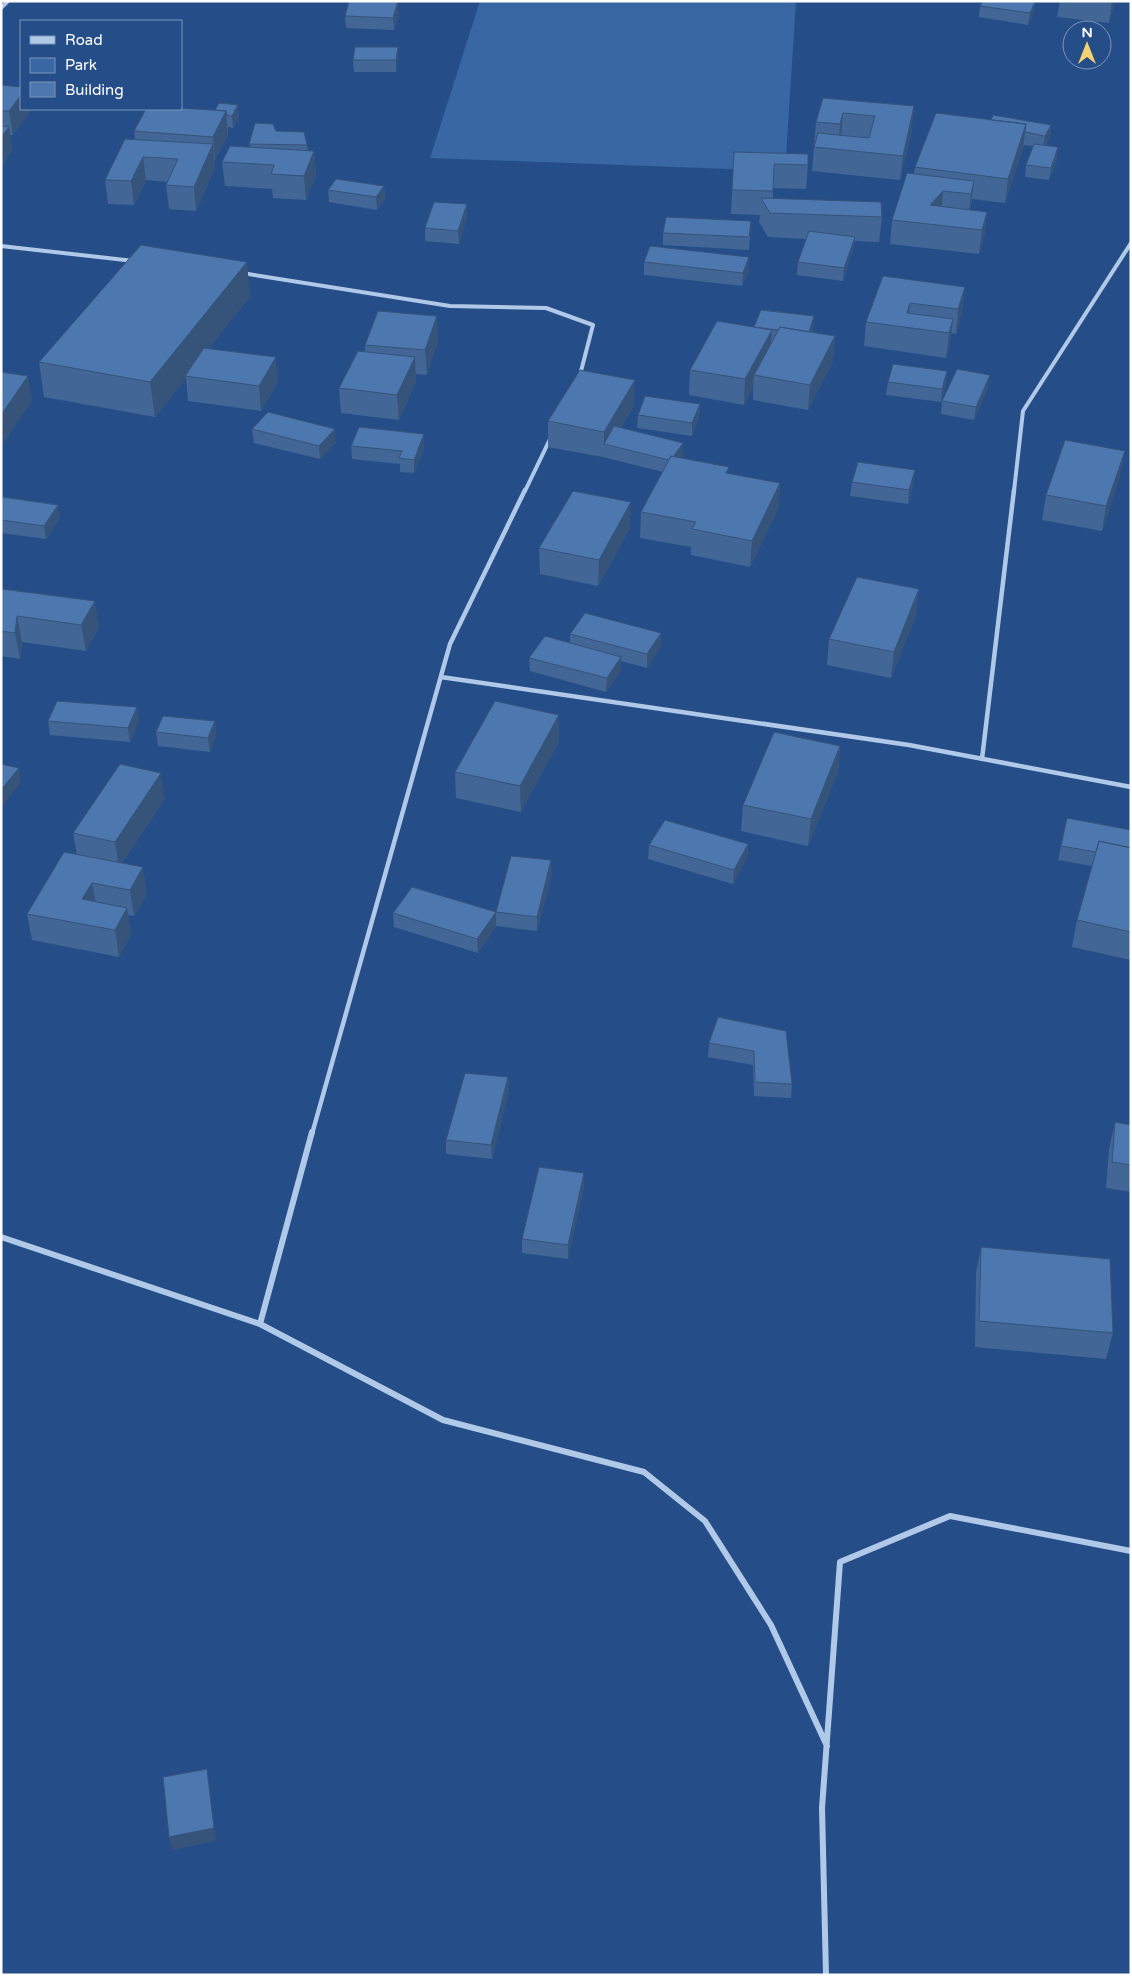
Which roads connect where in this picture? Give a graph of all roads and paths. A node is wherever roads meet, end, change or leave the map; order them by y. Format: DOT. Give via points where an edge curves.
graph roads {
  1 [pos="8,1"];
  2 [pos="1,8"];
  3 [pos="1131,243"];
  4 [pos="1,246"];
  5 [pos="136,261"];
  6 [pos="233,272"];
  7 [pos="579,379"];
  8 [pos="554,432"];
  9 [pos="441,677"];
  10 [pos="982,759"];
  11 [pos="1131,787"];
  12 [pos="1,1237"];
  13 [pos="260,1324"];
  14 [pos="1131,1551"];
  15 [pos="827,1746"];
  16 [pos="826,1975"];
  1 -- 2 [label="street"];
  3 -- 10 [label="street" via="1023,411"];
  4 -- 5 [label="street"];
  6 -- 7 [label="street" via="450,306 546,308 593,325"];
  8 -- 9 [label="street" via="450,644"];
  9 -- 10 [label="street" via="899,743"];
  9 -- 13 [label="street"];
  10 -- 11 [label="street"];
  12 -- 13 [label="street"];
  13 -- 15 [label="street" via="443,1420 644,1472 705,1521 771,1625"];
  14 -- 15 [label="street" via="950,1516 840,1562"];
  15 -- 16 [label="street" via="822,1808"];
}
